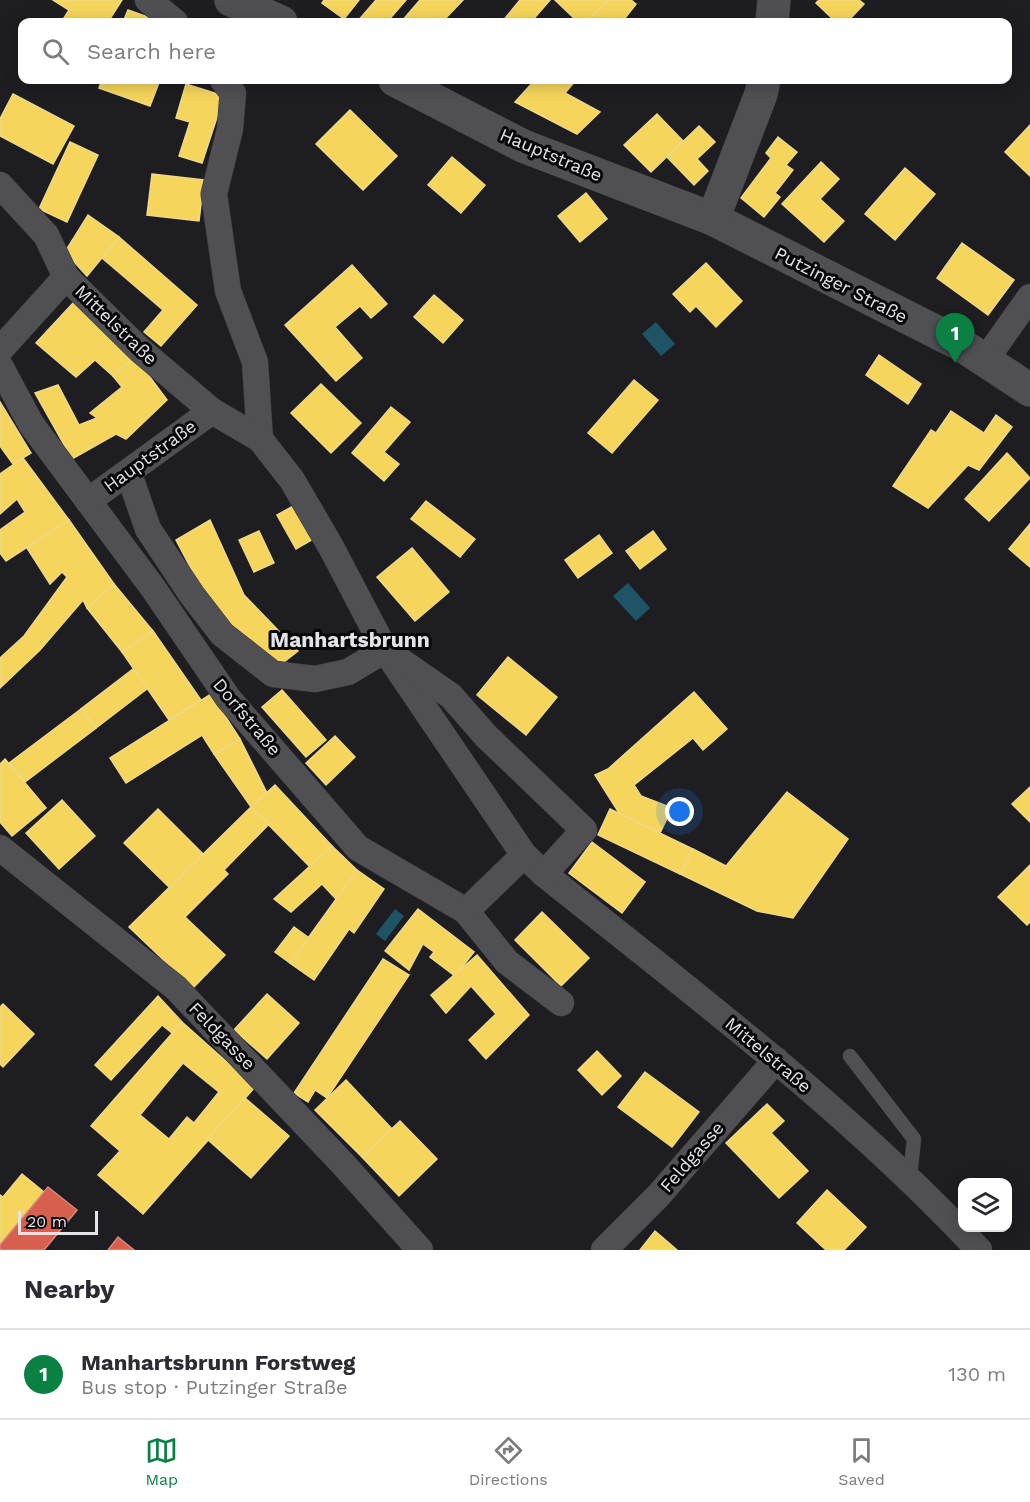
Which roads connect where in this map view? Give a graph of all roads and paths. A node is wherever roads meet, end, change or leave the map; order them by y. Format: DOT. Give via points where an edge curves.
graph roads {
  1 [pos="148,0"];
  2 [pos="231,0"];
  3 [pos="774,0"];
  4 [pos="170,18"];
  5 [pos="273,18"];
  6 [pos="772,18"];
  7 [pos="226,84"];
  8 [pos="403,84"];
  9 [pos="763,84"];
  10 [pos="0,185"];
  11 [pos="713,219"];
  12 [pos="66,277"];
  13 [pos="1030,297"];
  14 [pos="0,350"];
  15 [pos="986,359"];
  16 [pos="0,366"];
  17 [pos="1030,390"];
  18 [pos="212,411"];
  19 [pos="260,439"];
  20 [pos="129,474"];
  21 [pos="88,501"];
  22 [pos="385,650"];
  23 [pos="0,848"];
  24 [pos="524,855"];
  25 [pos="544,874"];
  26 [pos="466,911"];
  27 [pos="561,1003"];
  28 [pos="850,1056"];
  29 [pos="776,1060"];
  30 [pos="910,1177"];
  31 [pos="420,1250"];
  32 [pos="604,1250"];
  33 [pos="979,1250"];
  1 -- 4 [label="street"];
  2 -- 5 [label="street"];
  3 -- 6 [label="street"];
  7 -- 19 [label="street" via="233,93 230,129 214,194 228,291 255,362"];
  8 -- 11 [label="street, Hauptstraße" via="523,146"];
  9 -- 11 [label="street"];
  10 -- 12 [label="street, Mittelstraße" via="46,235"];
  11 -- 15 [label="street, Putzinger Straße"];
  12 -- 14 [label="street"];
  12 -- 18 [label="street, Mittelstraße" via="140,350"];
  13 -- 15 [label="street"];
  15 -- 17 [label="street, Putzinger Straße"];
  16 -- 21 [label="street, Dorfstraße" via="31,424"];
  18 -- 19 [label="street, Mittelstraße"];
  18 -- 20 [label="street, Hauptstraße"];
  19 -- 22 [label="street, Mittelstraße" via="298,490 332,547"];
  20 -- 21 [label="street, Hauptstraße"];
  20 -- 22 [label="street" via="148,529 192,595 222,634 273,674 315,679 348,672"];
  21 -- 26 [label="street, Dorfstraße" via="228,698 358,848"];
  22 -- 24 [label="street, Mittelstraße"];
  22 -- 25 [label="street, Mittelstraße" via="450,696 584,830"];
  23 -- 31 [label="street, Feldgasse" via="176,988"];
  24 -- 25 [label="street, Mittelstraße"];
  24 -- 26 [label="street"];
  25 -- 29 [label="street, Mittelstraße"];
  26 -- 27 [label="street, Dorfstraße" via="507,962"];
  28 -- 30 [label="lane" via="914,1139"];
  29 -- 30 [label="street, Mittelstraße"];
  29 -- 32 [label="street, Feldgasse" via="658,1196"];
  30 -- 33 [label="street, Mittelstraße"];
}
